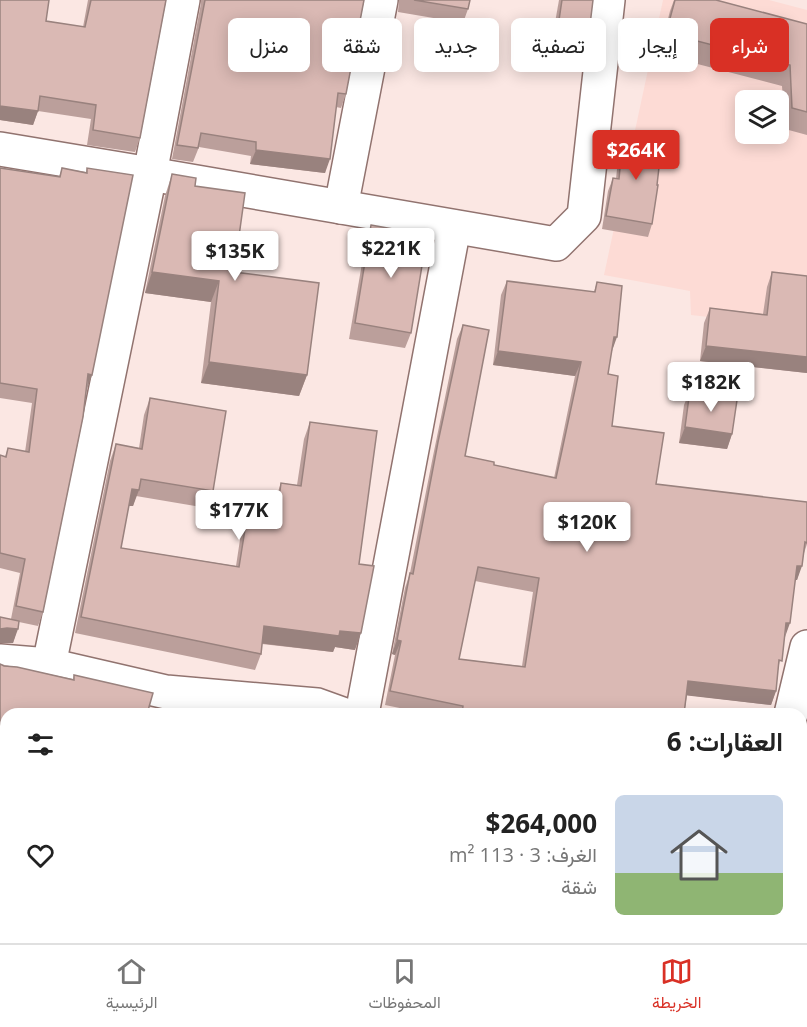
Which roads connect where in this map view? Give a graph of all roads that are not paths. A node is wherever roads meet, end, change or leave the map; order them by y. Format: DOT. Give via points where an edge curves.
graph roads {
  1 [pos="183,0"];
  2 [pos="381,0"];
  3 [pos="608,0"];
  4 [pos="0,149"];
  5 [pos="150,174"];
  6 [pos="341,207"];
  7 [pos="454,227"];
  8 [pos="807,647"];
  9 [pos="0,661"];
  10 [pos="49,665"];
  11 [pos="163,703"];
  12 [pos="325,708"];
  13 [pos="363,708"];
  14 [pos="792,708"];
  1 -- 5 [label="street"];
  2 -- 6 [label="street"];
  3 -- 7 [label="street" via="584,216 556,244"];
  4 -- 5 [label="street"];
  5 -- 6 [label="street"];
  5 -- 10 [label="street"];
  6 -- 7 [label="street"];
  7 -- 13 [label="street"];
  8 -- 14 [label="street"];
  9 -- 10 [label="street"];
  10 -- 11 [label="street"];
  11 -- 12 [label="street"];
}
